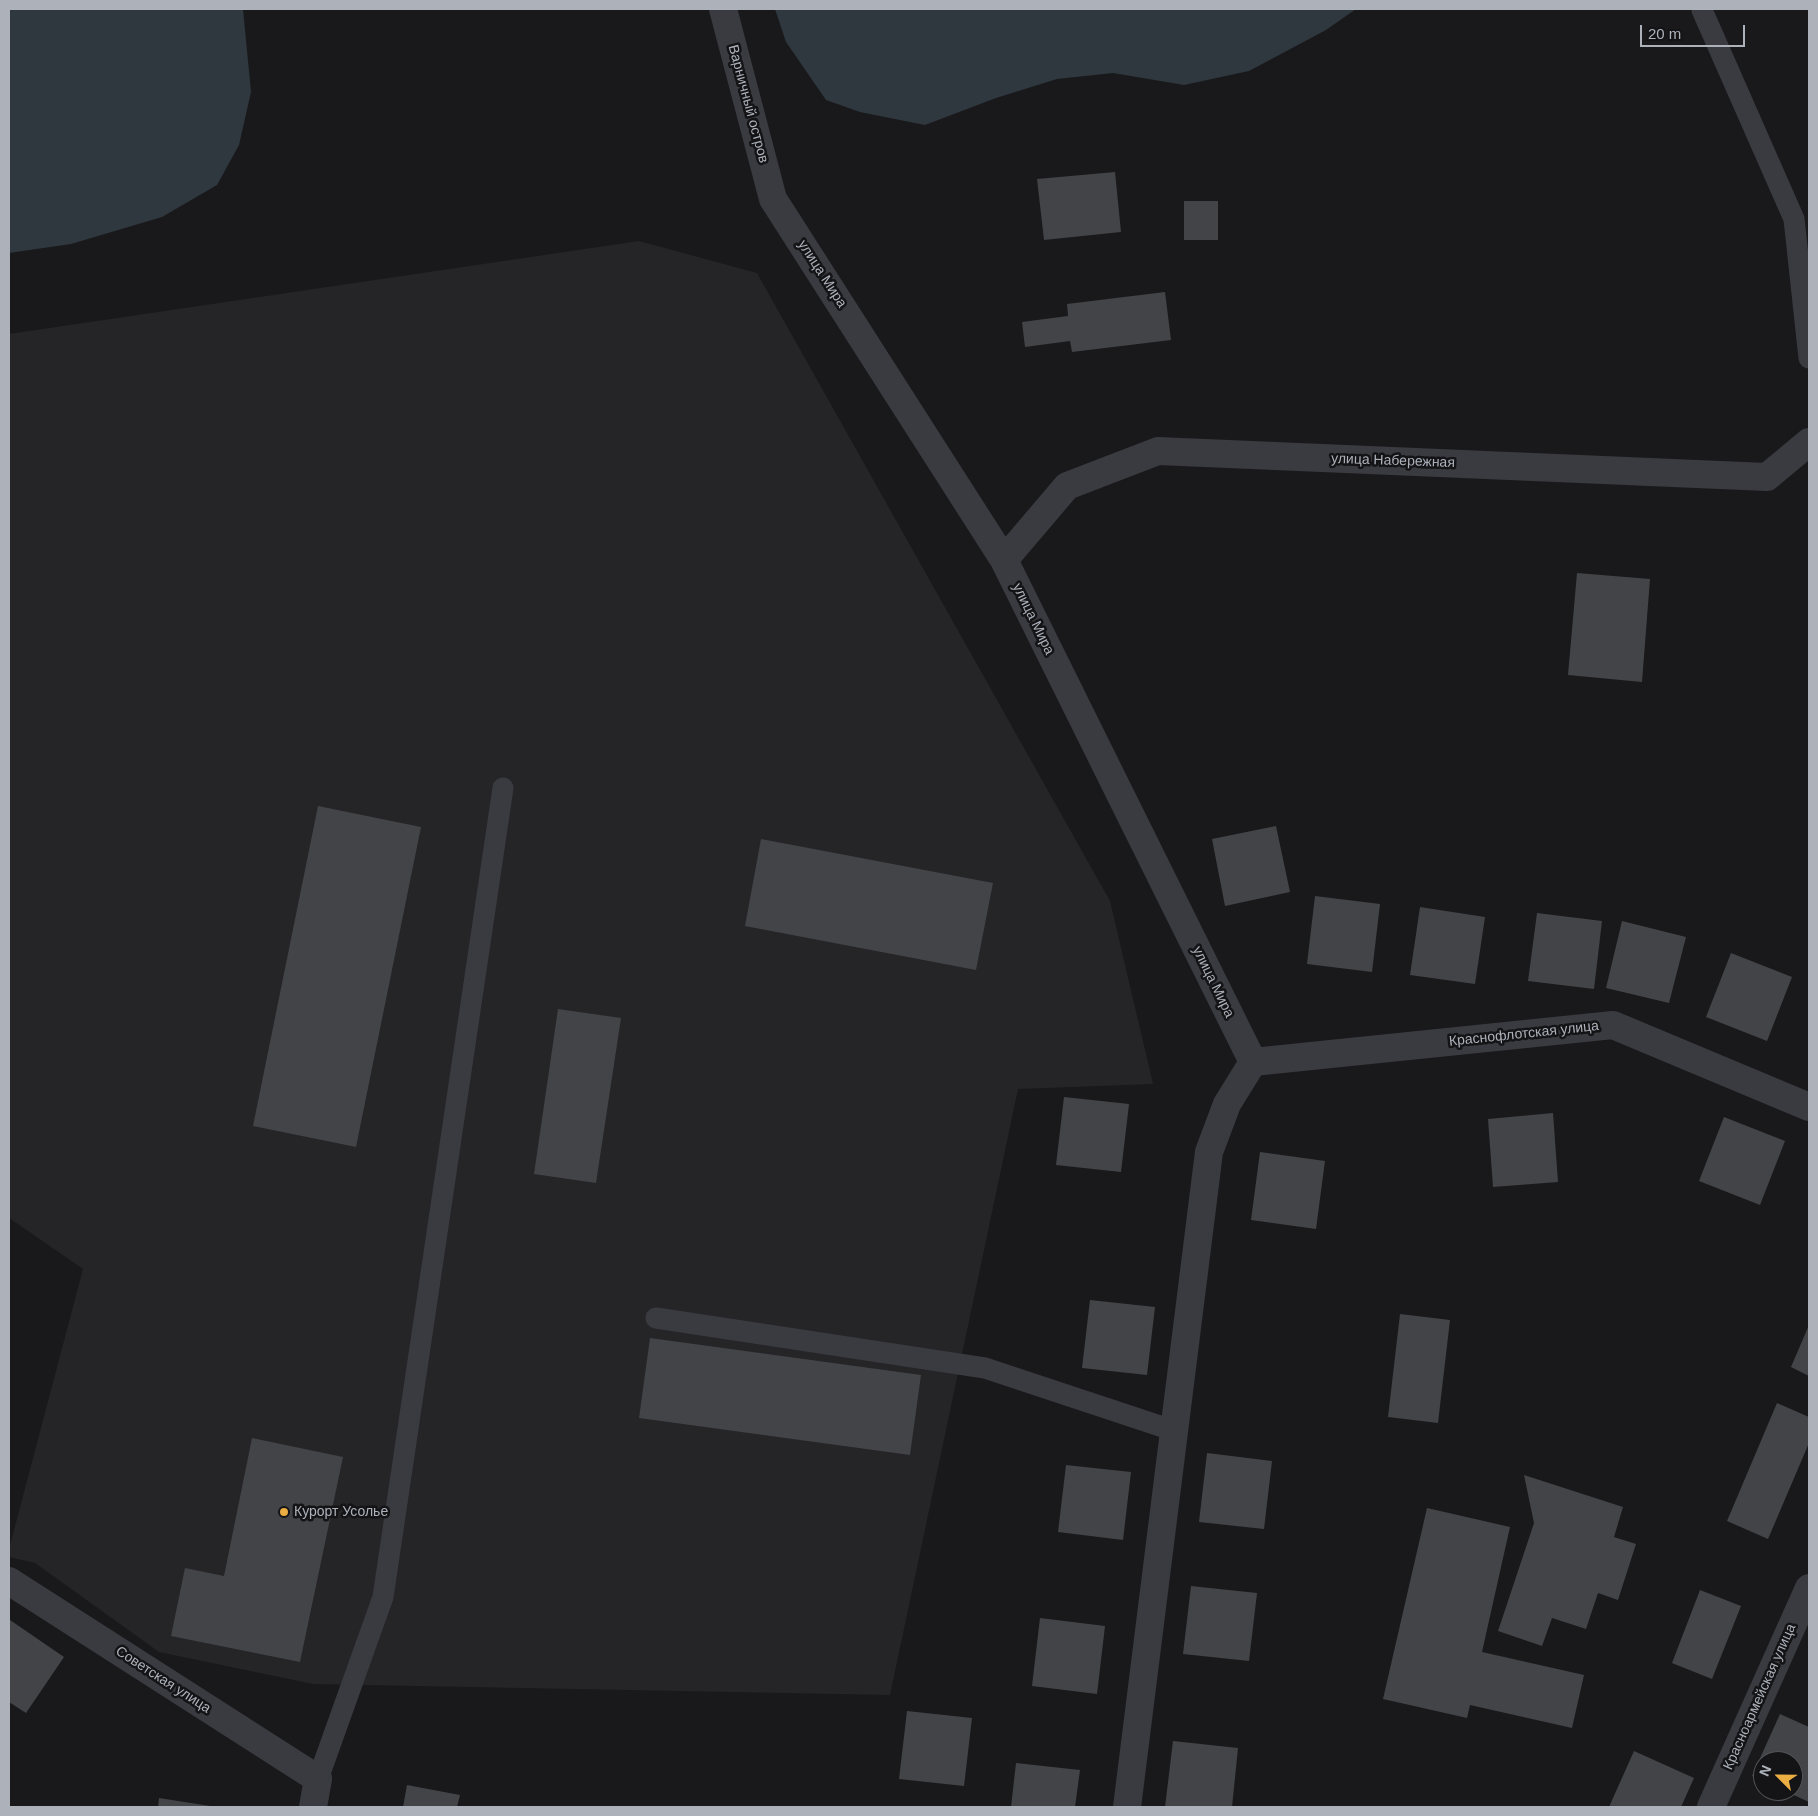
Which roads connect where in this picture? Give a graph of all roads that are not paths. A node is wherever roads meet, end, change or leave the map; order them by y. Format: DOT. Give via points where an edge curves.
graph roads {
  1 [pos="723,9"];
  2 [pos="1702,10"];
  3 [pos="773,199"];
  4 [pos="1809,358"];
  5 [pos="1809,442"];
  6 [pos="1004,560"];
  7 [pos="503,788"];
  8 [pos="1253,1062"];
  9 [pos="1809,1107"];
  10 [pos="656,1318"];
  11 [pos="1175,1431"];
  12 [pos="9,1581"];
  13 [pos="1809,1588"];
  14 [pos="318,1779"];
  15 [pos="313,1807"];
  16 [pos="1127,1807"];
  17 [pos="1711,1807"];
  1 -- 3 [label="street, Варничный остров"];
  2 -- 4 [label="lane" via="1794,219"];
  3 -- 6 [label="street, улица Мира"];
  5 -- 6 [label="street, улица Набережная" via="1767,477 1158,451 1067,486"];
  6 -- 8 [label="street, улица Мира"];
  7 -- 14 [label="lane" via="384,1596"];
  8 -- 9 [label="street, Краснофлотская улица" via="1613,1025"];
  8 -- 11 [label="street" via="1227,1104 1209,1152"];
  10 -- 11 [label="lane" via="985,1368"];
  11 -- 16 [label="street"];
  12 -- 14 [label="street, Советская улица"];
  13 -- 17 [label="street, Красноармейская улица"];
  14 -- 15 [label="street"];
}
